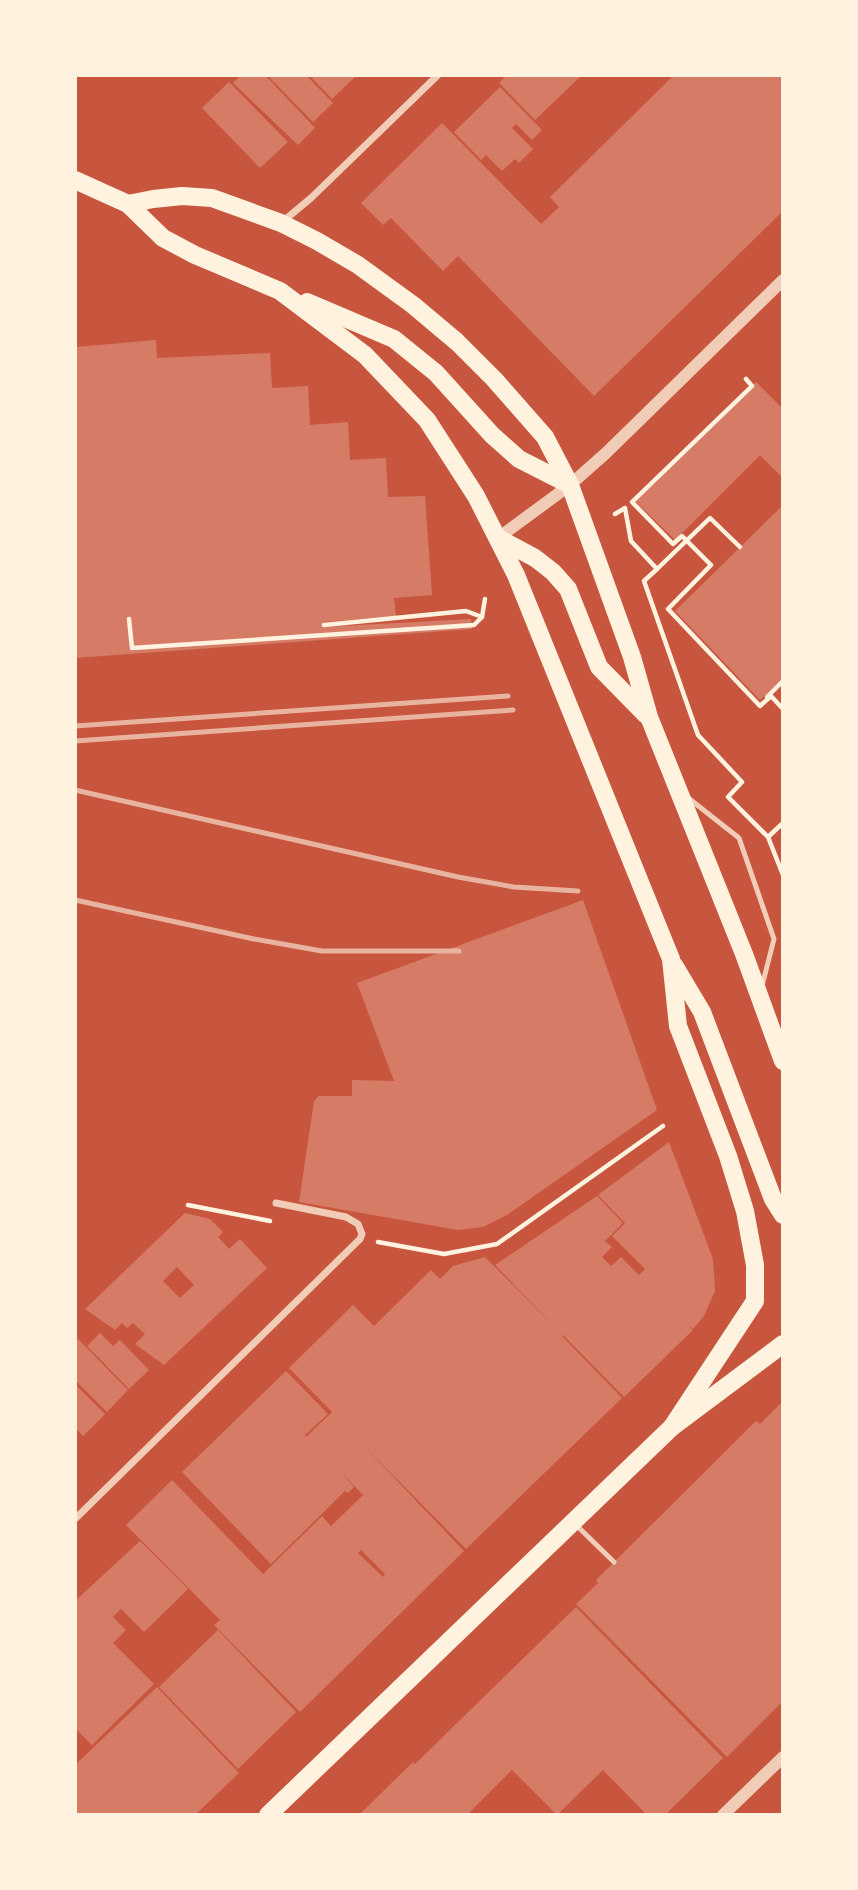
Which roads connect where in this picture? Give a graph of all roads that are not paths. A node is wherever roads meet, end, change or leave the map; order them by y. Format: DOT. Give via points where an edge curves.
graph roads {
  1 [pos="438,75"];
  2 [pos="75,180"];
  3 [pos="128,204"];
  4 [pos="281,223"];
  5 [pos="783,280"];
  6 [pos="280,291"];
  7 [pos="570,485"];
  8 [pos="498,538"];
  9 [pos="649,717"];
  10 [pos="681,792"];
  11 [pos="671,959"];
  12 [pos="759,999"];
  13 [pos="783,1061"];
  14 [pos="276,1203"];
  15 [pos="783,1215"];
  16 [pos="783,1344"];
  17 [pos="672,1427"];
  18 [pos="75,1519"];
  19 [pos="573,1522"];
  20 [pos="614,1562"];
  21 [pos="783,1757"];
  22 [pos="268,1815"];
  23 [pos="723,1815"];
  1 -- 4 [label="street"];
  2 -- 3 [label="main road"];
  3 -- 4 [label="main road" via="182,196 212,198"];
  3 -- 6 [label="main road" via="163,238"];
  4 -- 7 [label="main road" via="358,265 457,342 545,437"];
  5 -- 7 [label="street"];
  6 -- 7 [label="main road" via="394,339 436,373 519,459"];
  6 -- 8 [label="main road" via="365,355 427,419"];
  7 -- 8 [label="street"];
  7 -- 9 [label="main road"];
  8 -- 9 [label="main road" via="535,558 568,589 599,667"];
  8 -- 11 [label="main road"];
  9 -- 10 [label="main road"];
  10 -- 12 [label="main road"];
  10 -- 12 [label="lane" via="739,838 774,939"];
  11 -- 15 [label="main road" via="702,1012"];
  11 -- 17 [label="main road" via="678,1026 728,1156 755,1265 755,1301"];
  12 -- 13 [label="main road"];
  14 -- 18 [label="street" via="354,1220 362,1229 360,1239"];
  16 -- 17 [label="main road"];
  17 -- 19 [label="main road"];
  19 -- 20 [label="lane"];
  19 -- 22 [label="main road"];
  21 -- 23 [label="street"];
}
